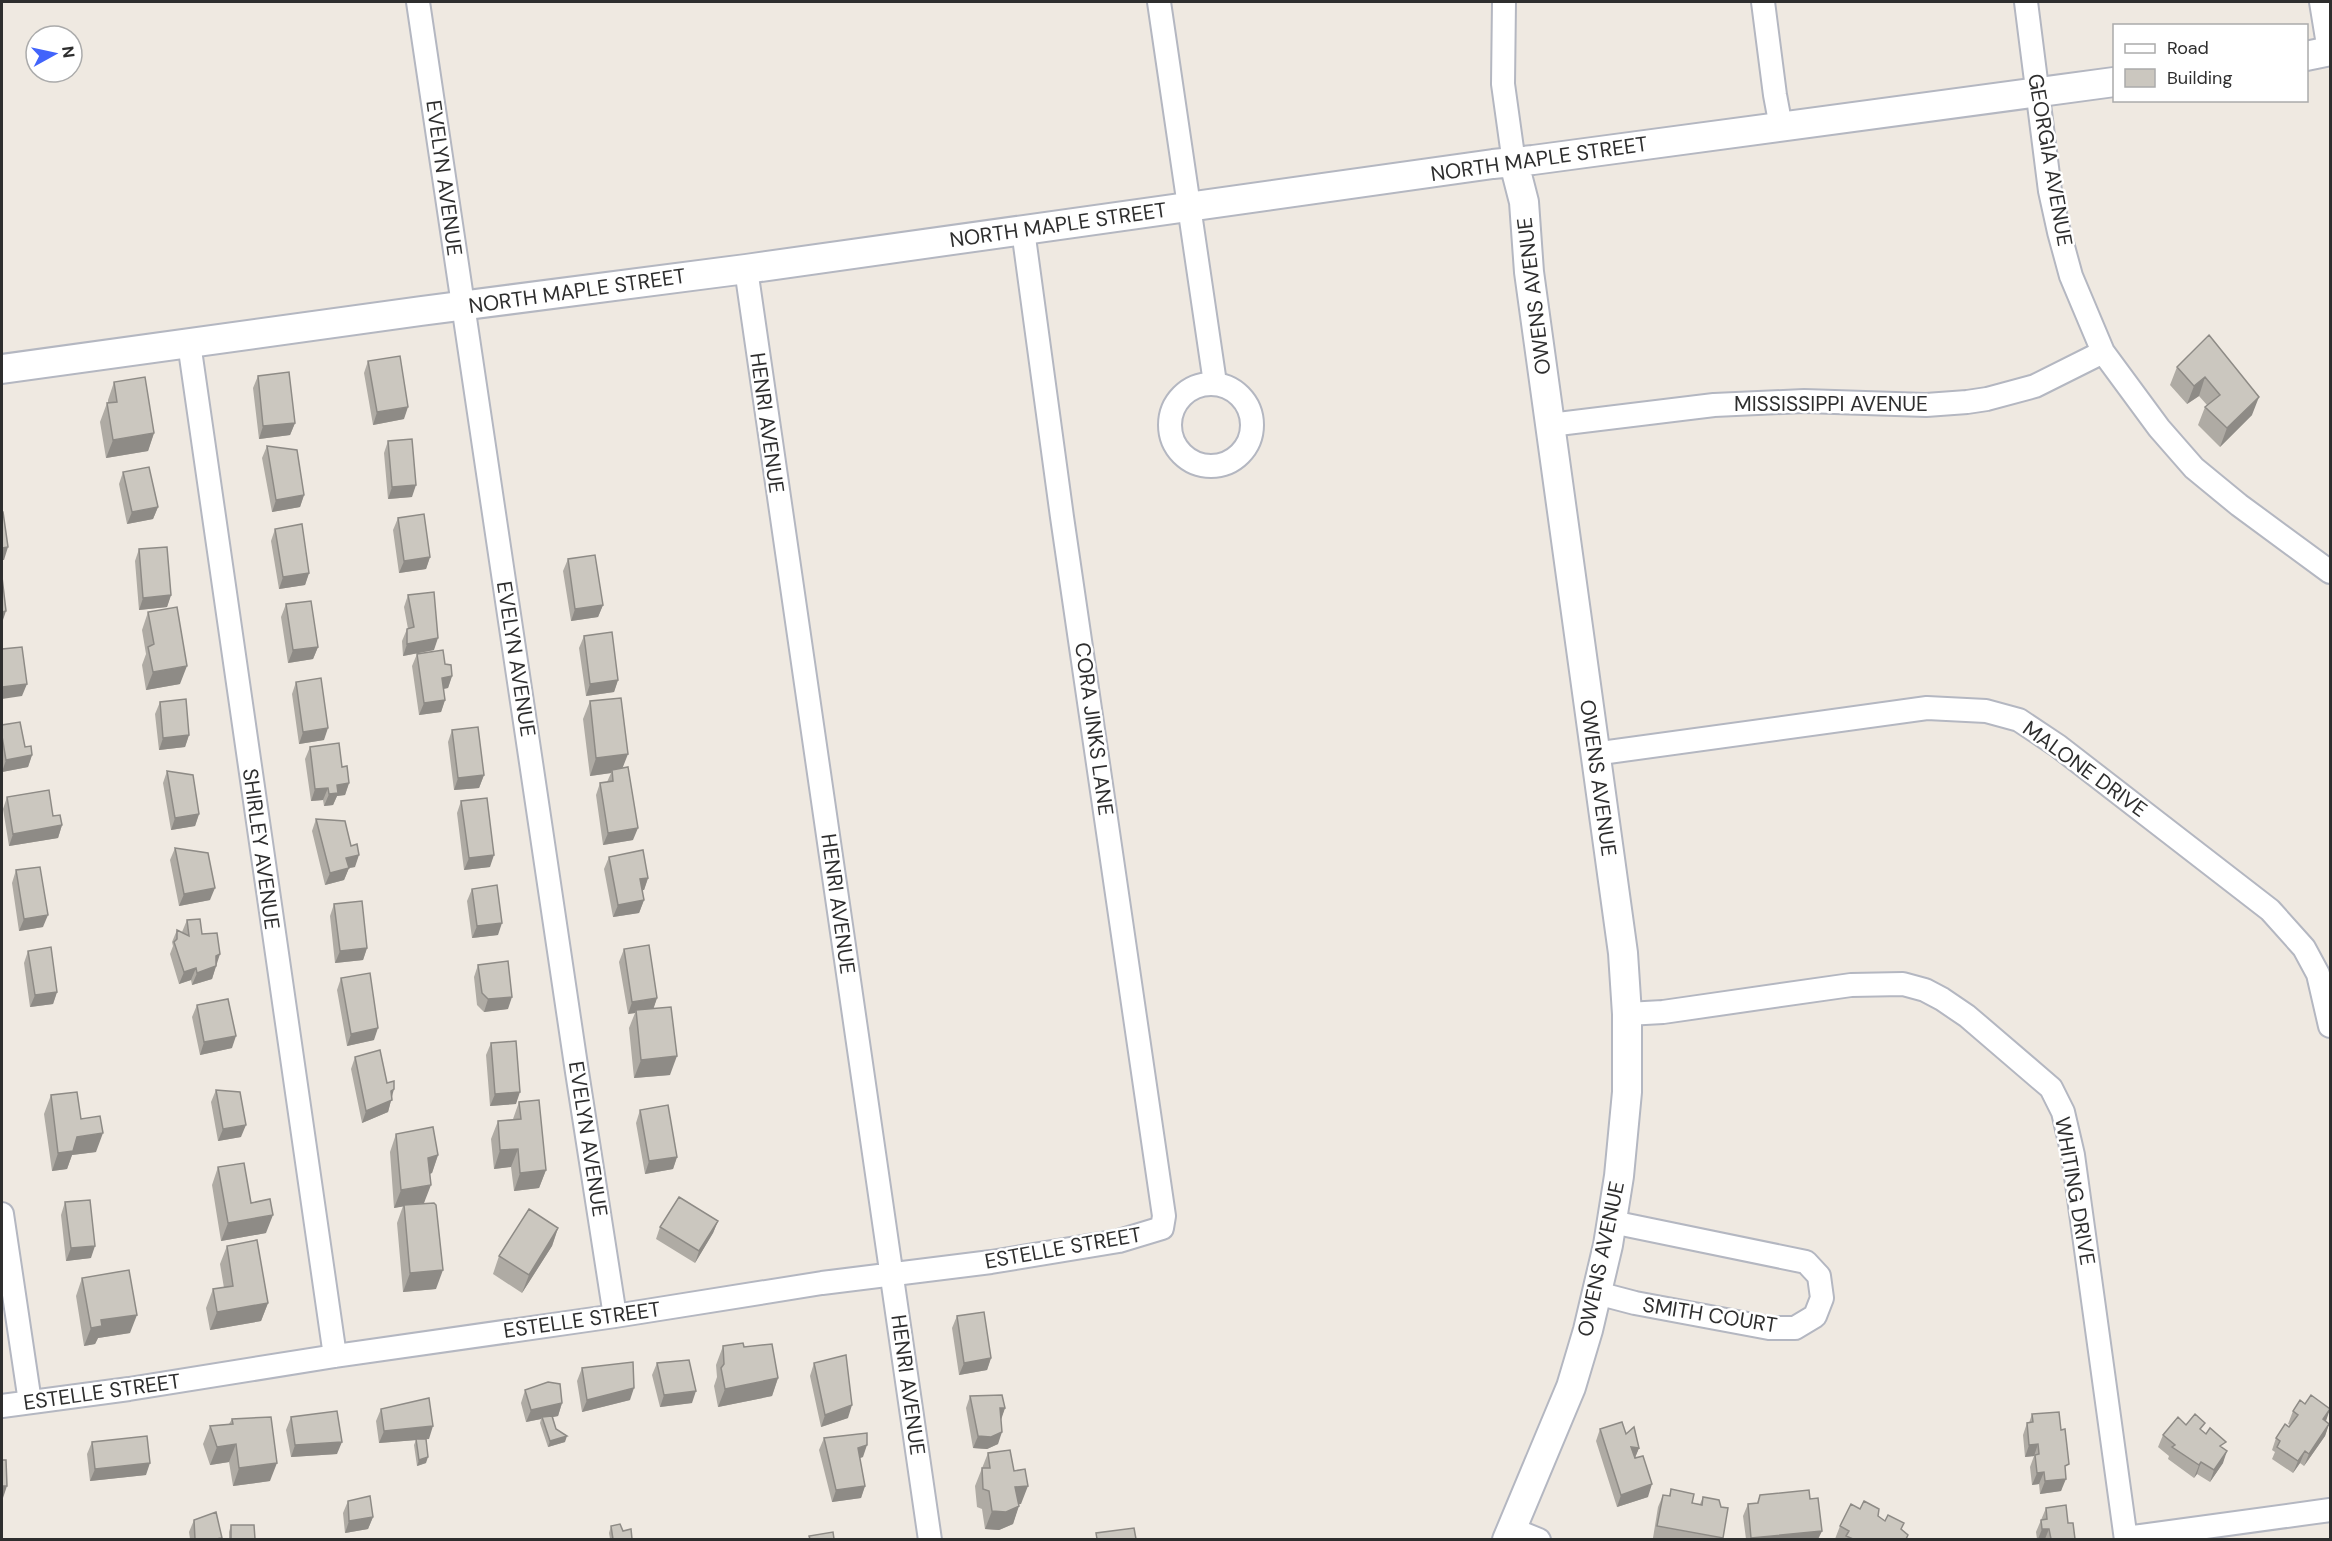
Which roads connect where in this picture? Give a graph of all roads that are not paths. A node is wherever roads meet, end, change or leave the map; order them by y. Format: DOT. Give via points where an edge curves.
graph roads {
  1 [pos="418,2"];
  2 [pos="1159,2"];
  3 [pos="1504,2"];
  4 [pos="1763,2"];
  5 [pos="2026,2"];
  6 [pos="2321,2"];
  7 [pos="2322,53"];
  8 [pos="2113,82"];
  9 [pos="2037,91"];
  10 [pos="1781,127"];
  11 [pos="1514,163"];
  12 [pos="1189,207"];
  13 [pos="1023,230"];
  14 [pos="746,269"];
  15 [pos="463,307"];
  16 [pos="189,343"];
  17 [pos="2103,352"];
  18 [pos="2,369"];
  19 [pos="1215,383"];
  20 [pos="1550,425"];
  21 [pos="2331,572"];
  22 [pos="1594,754"];
  23 [pos="1627,1014"];
  24 [pos="2331,1026"];
  25 [pos="2,1214"];
  26 [pos="1612,1222"];
  27 [pos="1162,1228"];
  28 [pos="892,1274"];
  29 [pos="1597,1293"];
  30 [pos="615,1316"];
  31 [pos="335,1356"];
  32 [pos="30,1402"];
  33 [pos="2,1406"];
  34 [pos="2331,1510"];
  35 [pos="1509,1534"];
  36 [pos="930,1539"];
  37 [pos="1539,1539"];
  38 [pos="2126,1539"];
  1 -- 15 [label="street, EVELYN AVENUE"];
  2 -- 12 [label="street"];
  3 -- 11 [label="street, OWENS AVENUE" via="1503,84"];
  4 -- 10 [label="street"];
  5 -- 9 [label="street, GEORGIA AVENUE"];
  6 -- 7 [label="street"];
  8 -- 9 [label="street, NORTH MAPLE STREET"];
  9 -- 10 [label="street, NORTH MAPLE STREET"];
  9 -- 17 [label="street, GEORGIA AVENUE" via="2059,232 2071,276"];
  10 -- 11 [label="street, NORTH MAPLE STREET"];
  11 -- 12 [label="street, NORTH MAPLE STREET"];
  11 -- 20 [label="street, OWENS AVENUE" via="1524,202 1529,272"];
  12 -- 13 [label="street, NORTH MAPLE STREET"];
  12 -- 19 [label="street"];
  13 -- 14 [label="street, NORTH MAPLE STREET"];
  13 -- 27 [label="street, CORA JINKS LANE" via="1164,1216"];
  14 -- 15 [label="street, NORTH MAPLE STREET"];
  14 -- 28 [label="street, HENRI AVENUE"];
  15 -- 16 [label="street, NORTH MAPLE STREET"];
  15 -- 30 [label="street, EVELYN AVENUE"];
  16 -- 18 [label="street, NORTH MAPLE STREET"];
  16 -- 31 [label="street, SHIRLEY AVENUE"];
  17 -- 20 [label="street, MISSISSIPPI AVENUE" via="2035,386 1967,402 1714,405"];
  17 -- 21 [label="street, GEORGIA AVENUE" via="2194,468"];
  20 -- 22 [label="street, OWENS AVENUE"];
  22 -- 23 [label="street, OWENS AVENUE" via="1623,953"];
  22 -- 24 [label="street, MALONE DRIVE" via="1928,708 1986,711 2019,720 2270,910 2304,948 2318,974"];
  23 -- 26 [label="street, OWENS AVENUE" via="1627,1092"];
  23 -- 38 [label="street, WHITING DRIVE" via="1851,985 1903,984 1942,999 2051,1088 2063,1112 2073,1155"];
  25 -- 32 [label="street"];
  26 -- 29 [label="street, OWENS AVENUE"];
  26 -- 29 [label="street, SMITH COURT" via="1806,1262 1819,1276 1822,1298 1815,1316 1795,1328 1769,1328"];
  27 -- 28 [label="street, ESTELLE STREET" via="1119,1241"];
  28 -- 30 [label="street, ESTELLE STREET"];
  28 -- 36 [label="street, HENRI AVENUE"];
  29 -- 35 [label="street, OWENS AVENUE" via="1571,1388"];
  30 -- 31 [label="street, ESTELLE STREET"];
  31 -- 32 [label="street, ESTELLE STREET"];
  32 -- 33 [label="street, ESTELLE STREET"];
  34 -- 38 [label="street"];
  35 -- 37 [label="street"];
}
